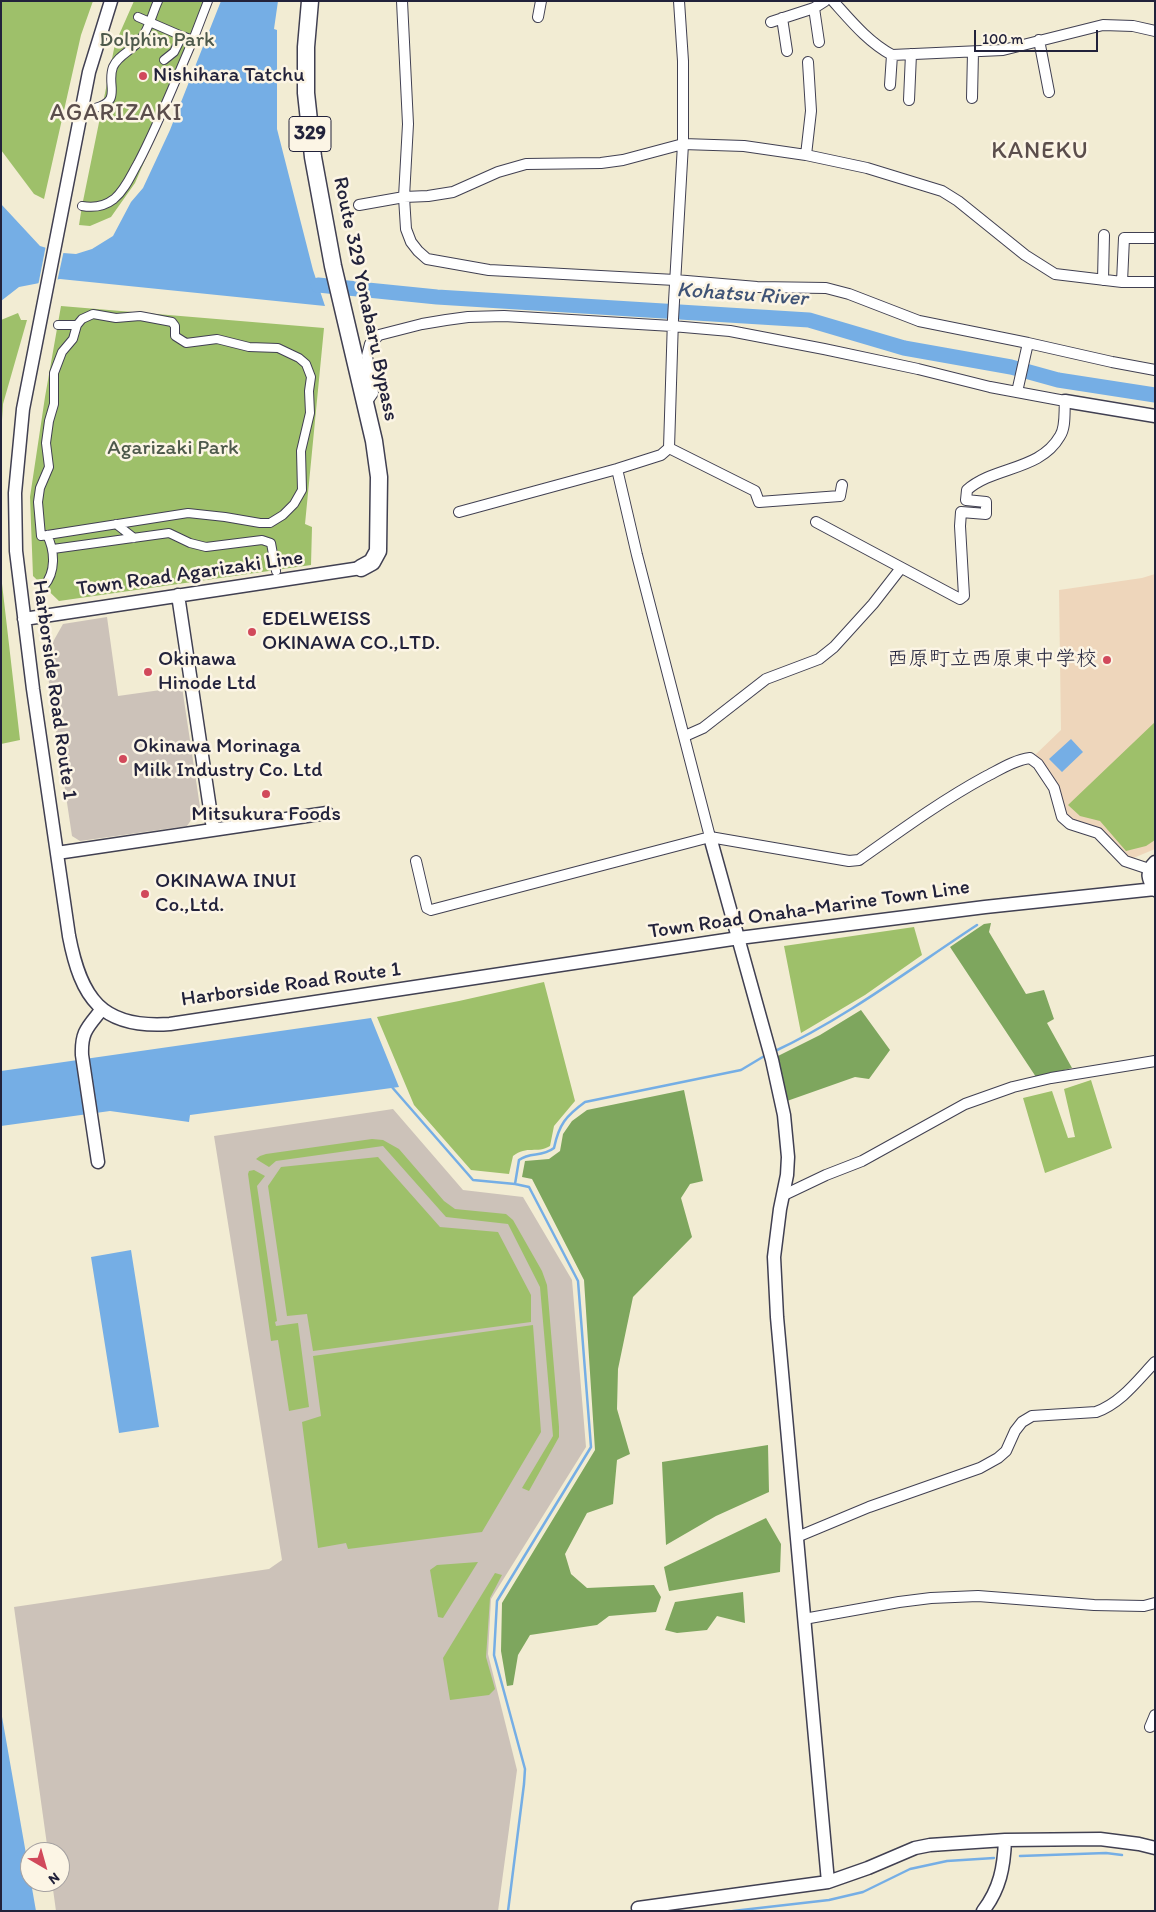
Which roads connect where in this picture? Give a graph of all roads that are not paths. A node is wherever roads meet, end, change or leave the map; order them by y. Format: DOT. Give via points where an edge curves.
graph roads {
  1 [pos="111,1"];
  2 [pos="158,1"];
  3 [pos="208,1"];
  4 [pos="310,1"];
  5 [pos="402,1"];
  6 [pos="541,1"];
  7 [pos="679,1"];
  8 [pos="825,1"];
  9 [pos="834,1"];
  10 [pos="814,8"];
  11 [pos="138,16"];
  12 [pos="538,17"];
  13 [pos="782,18"];
  14 [pos="149,22"];
  15 [pos="771,22"];
  16 [pos="1155,31"];
  17 [pos="182,36"];
  18 [pos="193,40"];
  19 [pos="1040,40"];
  20 [pos="819,42"];
  21 [pos="787,51"];
  22 [pos="973,52"];
  23 [pos="892,54"];
  24 [pos="911,54"];
  25 [pos="164,60"];
  26 [pos="808,62"];
  27 [pos="890,85"];
  28 [pos="1049,92"];
  29 [pos="120,94"];
  30 [pos="972,98"];
  31 [pos="110,99"];
  32 [pos="909,100"];
  33 [pos="95,108"];
  34 [pos="683,144"];
  35 [pos="806,155"];
  36 [pos="404,197"];
  37 [pos="359,204"];
  38 [pos="82,206"];
  39 [pos="1104,235"];
  40 [pos="1155,238"];
  41 [pos="1103,280"];
  42 [pos="1122,282"];
  43 [pos="1155,282"];
  44 [pos="674,285"];
  45 [pos="672,323"];
  46 [pos="58,325"];
  47 [pos="77,325"];
  48 [pos="1027,345"];
  49 [pos="1155,370"];
  50 [pos="1018,389"];
  51 [pos="1065,401"];
  52 [pos="366,403"];
  53 [pos="1155,416"];
  54 [pos="669,448"];
  55 [pos="617,469"];
  56 [pos="842,485"];
  57 [pos="459,512"];
  58 [pos="166,516"];
  59 [pos="816,522"];
  60 [pos="263,523"];
  61 [pos="116,524"];
  62 [pos="169,533"];
  63 [pos="47,535"];
  64 [pos="134,538"];
  65 [pos="262,540"];
  66 [pos="53,549"];
  67 [pos="361,568"];
  68 [pos="901,568"];
  69 [pos="276,571"];
  70 [pos="44,586"];
  71 [pos="178,595"];
  72 [pos="24,619"];
  73 [pos="684,736"];
  74 [pos="327,813"];
  75 [pos="213,830"];
  76 [pos="710,837"];
  77 [pos="56,853"];
  78 [pos="416,861"];
  79 [pos="1152,866"];
  80 [pos="1155,890"];
  81 [pos="738,938"];
  82 [pos="470,979"];
  83 [pos="102,1009"];
  84 [pos="1155,1061"];
  85 [pos="98,1162"];
  86 [pos="784,1195"];
  87 [pos="1155,1362"];
  88 [pos="797,1537"];
  89 [pos="1155,1603"];
  90 [pos="804,1620"];
  91 [pos="1155,1715"];
  92 [pos="1150,1728"];
  93 [pos="1005,1840"];
  94 [pos="1155,1848"];
  95 [pos="828,1882"];
  96 [pos="638,1908"];
  97 [pos="983,1911"];
  1 -- 72 [label="street, Harborside Road Route 1" via="89,72 23,409 14,516"];
  2 -- 14 [label="street"];
  3 -- 18 [label="street"];
  4 -- 52 [label="highway, Route 329 Yonabaru Bypass / 329" via="306,47 308,116 318,194"];
  5 -- 36 [label="street" via="408,124"];
  6 -- 12 [label="street"];
  7 -- 34 [label="street"];
  8 -- 10 [label="street"];
  9 -- 23 [label="street" via="862,33"];
  10 -- 13 [label="street"];
  10 -- 20 [label="street"];
  11 -- 14 [label="street"];
  13 -- 15 [label="street"];
  13 -- 21 [label="street"];
  14 -- 17 [label="street"];
  14 -- 31 [label="street" via="139,42 114,64"];
  16 -- 19 [label="street" via="1103,25"];
  17 -- 18 [label="street"];
  17 -- 25 [label="street" via="174,52"];
  18 -- 38 [label="street" via="147,146 121,192 105,204"];
  19 -- 22 [label="street" via="1003,50"];
  19 -- 28 [label="street"];
  22 -- 24 [label="street"];
  22 -- 30 [label="street"];
  23 -- 24 [label="street"];
  23 -- 27 [label="street"];
  24 -- 32 [label="street"];
  26 -- 35 [label="street" via="811,111"];
  29 -- 31 [label="street"];
  31 -- 33 [label="street" via="105,105"];
  34 -- 35 [label="street" via="744,146"];
  34 -- 36 [label="street" via="601,163 526,164 498,172 453,192"];
  34 -- 44 [label="street"];
  35 -- 41 [label="street" via="867,168 942,191 1055,274"];
  36 -- 37 [label="street"];
  36 -- 44 [label="street" via="406,229 411,242 427,259 489,270"];
  39 -- 41 [label="street"];
  40 -- 42 [label="street" via="1124,238"];
  41 -- 42 [label="street"];
  42 -- 43 [label="street"];
  44 -- 45 [label="street"];
  44 -- 48 [label="street" via="826,288 919,321"];
  45 -- 50 [label="street" via="746,334"];
  45 -- 52 [label="street" via="486,316 385,332 370,344 367,356 373,392"];
  45 -- 54 [label="street"];
  46 -- 47 [label="street"];
  47 -- 60 [label="street" via="93,314 116,318 153,317 172,322 176,336 186,343 217,339 249,347 278,348 306,364 311,377 309,421 301,452 302,490 283,515 270,523"];
  47 -- 63 [label="street" via="74,338 62,352 54,373 54,404 46,443 49,467 38,502 42,536"];
  48 -- 49 [label="street"];
  48 -- 50 [label="street"];
  50 -- 51 [label="street"];
  51 -- 53 [label="street"];
  51 -- 68 [label="street" via="1060,436 1045,454 974,484 967,490 966,500 986,502 986,514 961,512 964,596 960,599"];
  52 -- 67 [label="highway, Route 329 Yonabaru Bypass / 329" via="377,459 378,551 372,562"];
  54 -- 55 [label="street" via="661,455"];
  54 -- 56 [label="street" via="755,491 759,502 840,496"];
  55 -- 57 [label="street"];
  55 -- 73 [label="street"];
  58 -- 60 [label="street" via="188,513"];
  58 -- 61 [label="street"];
  58 -- 62 [label="street"];
  59 -- 68 [label="street"];
  60 -- 65 [label="street"];
  61 -- 63 [label="street"];
  61 -- 64 [label="street"];
  62 -- 64 [label="street"];
  62 -- 65 [label="street" via="206,547"];
  63 -- 66 [label="street"];
  64 -- 66 [label="street"];
  65 -- 69 [label="street" via="272,543"];
  66 -- 70 [label="street" via="51,577"];
  67 -- 71 [label="street, Town Road Agarizaki Line"];
  68 -- 73 [label="street" via="873,604 819,659 766,679 703,728"];
  71 -- 72 [label="street, Town Road Agarizaki Line"];
  71 -- 75 [label="street"];
  72 -- 77 [label="street, Harborside Road Route 1"];
  73 -- 76 [label="street"];
  74 -- 75 [label="street"];
  75 -- 77 [label="street"];
  76 -- 78 [label="street" via="431,910 427,908"];
  76 -- 79 [label="street" via="849,861 859,860 960,790 1013,763 1030,758 1054,788 1062,817 1070,824 1098,833 1125,861"];
  76 -- 81 [label="street"];
  77 -- 83 [label="street, Harborside Road Route 1" via="77,972 89,996"];
  79 -- 80 [label="street" via="1148,877"];
  80 -- 81 [label="street, Town Road Onaha-Marine Town Line"];
  81 -- 82 [label="street, Town Road Onaha-Marine Town Line"];
  81 -- 86 [label="street" via="771,1054 784,1116 788,1157"];
  82 -- 83 [label="street, Harborside Road Route 1" via="170,1024 131,1022"];
  83 -- 85 [label="street" via="81,1040"];
  84 -- 86 [label="street" via="1050,1078 965,1104 862,1161"];
  86 -- 88 [label="street" via="774,1257"];
  87 -- 88 [label="street" via="1120,1399 1106,1408 1096,1412 1032,1416 1022,1422 998,1458 980,1468 869,1507"];
  88 -- 90 [label="street"];
  89 -- 90 [label="street" via="1144,1606 1094,1605 978,1596 899,1602"];
  90 -- 95 [label="street"];
  91 -- 92 [label="street"];
  93 -- 94 [label="street" via="1100,1839"];
  93 -- 95 [label="street" via="915,1848"];
  93 -- 97 [label="street" via="998,1888"];
  95 -- 96 [label="street"];
}
